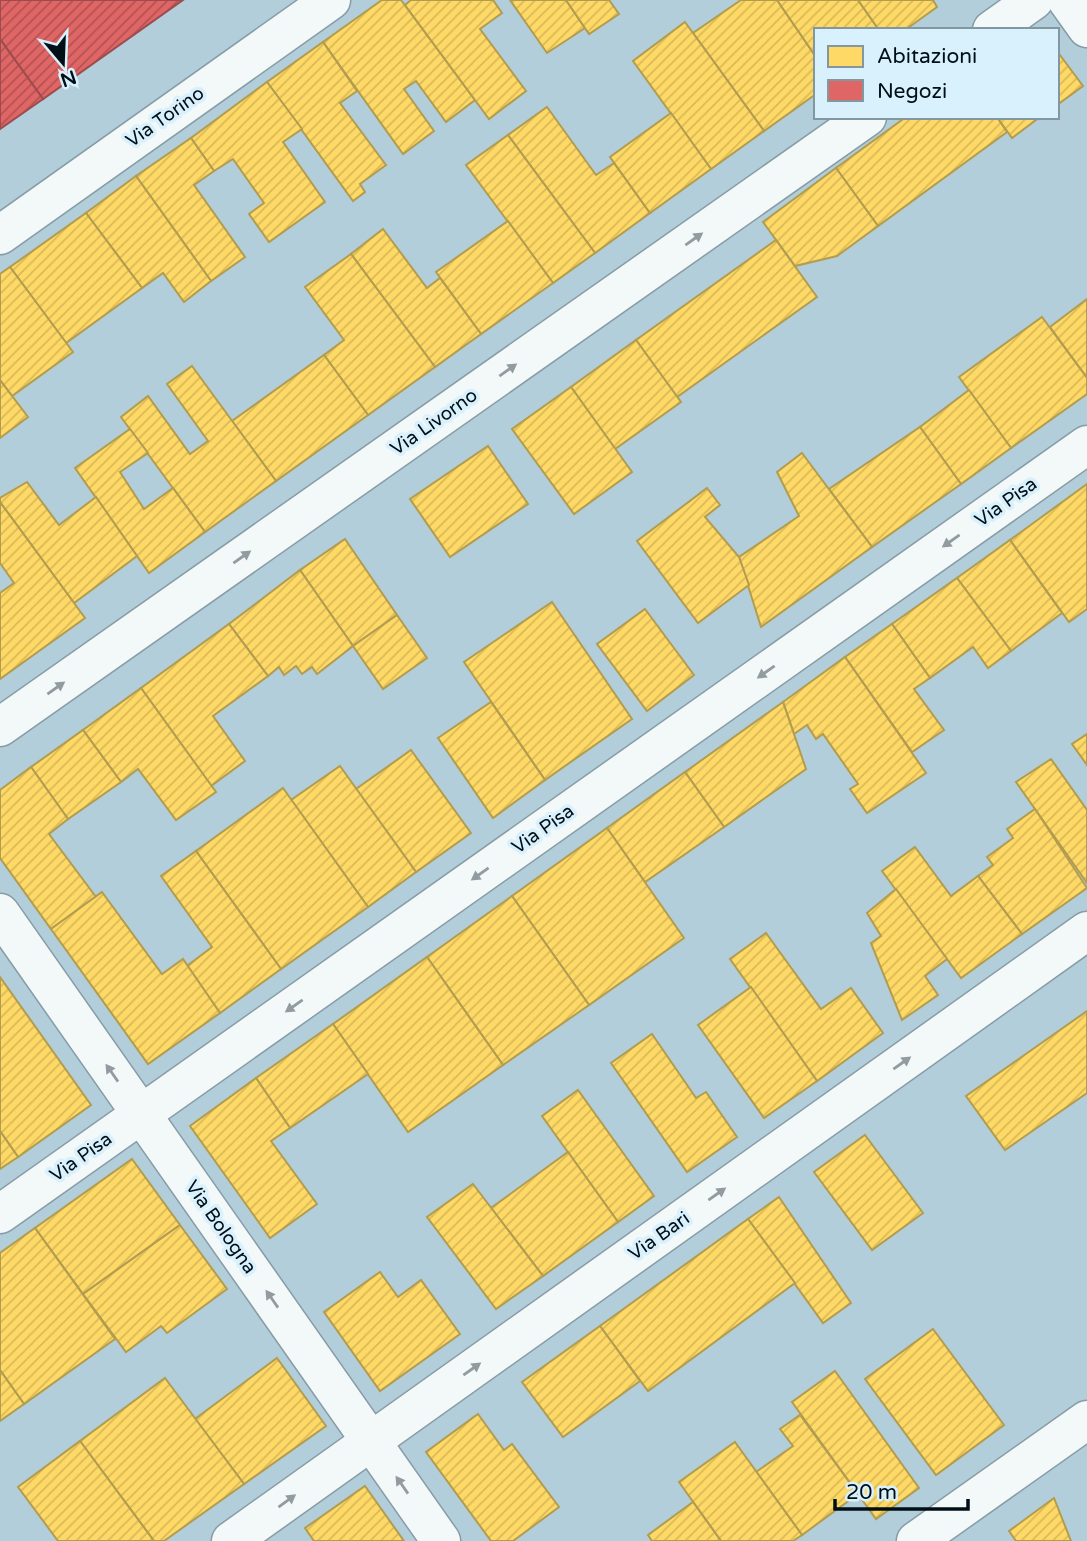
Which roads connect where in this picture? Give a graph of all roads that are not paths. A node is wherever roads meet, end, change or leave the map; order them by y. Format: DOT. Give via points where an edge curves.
graph roads {
  1 [pos="331,0"];
  2 [pos="1034,0"];
  3 [pos="1067,0"];
  4 [pos="995,28"];
  5 [pos="1087,28"];
  6 [pos="864,119"];
  7 [pos="0,235"];
  8 [pos="1087,445"];
  9 [pos="0,727"];
  10 [pos="0,914"];
  11 [pos="1087,931"];
  12 [pos="141,1114"];
  13 [pos="0,1214"];
  14 [pos="1087,1420"];
  15 [pos="371,1441"];
  16 [pos="231,1541"];
  17 [pos="442,1541"];
  18 [pos="916,1541"];
  1 -- 7 [label="street, Via Torino"];
  2 -- 4 [label="street"];
  3 -- 5 [label="street"];
  9 -- 6 [label="street, Via Livorno, one-way"];
  8 -- 12 [label="street, Via Pisa, one-way"];
  12 -- 10 [label="street, Via Bologna, one-way"];
  15 -- 11 [label="street, Via Bari, one-way"];
  12 -- 13 [label="street, Via Pisa"];
  15 -- 12 [label="street, Via Bologna, one-way"];
  14 -- 18 [label="street"];
  16 -- 15 [label="street, Via Bari, one-way"];
  17 -- 15 [label="street, Via Bologna, one-way"];
}
